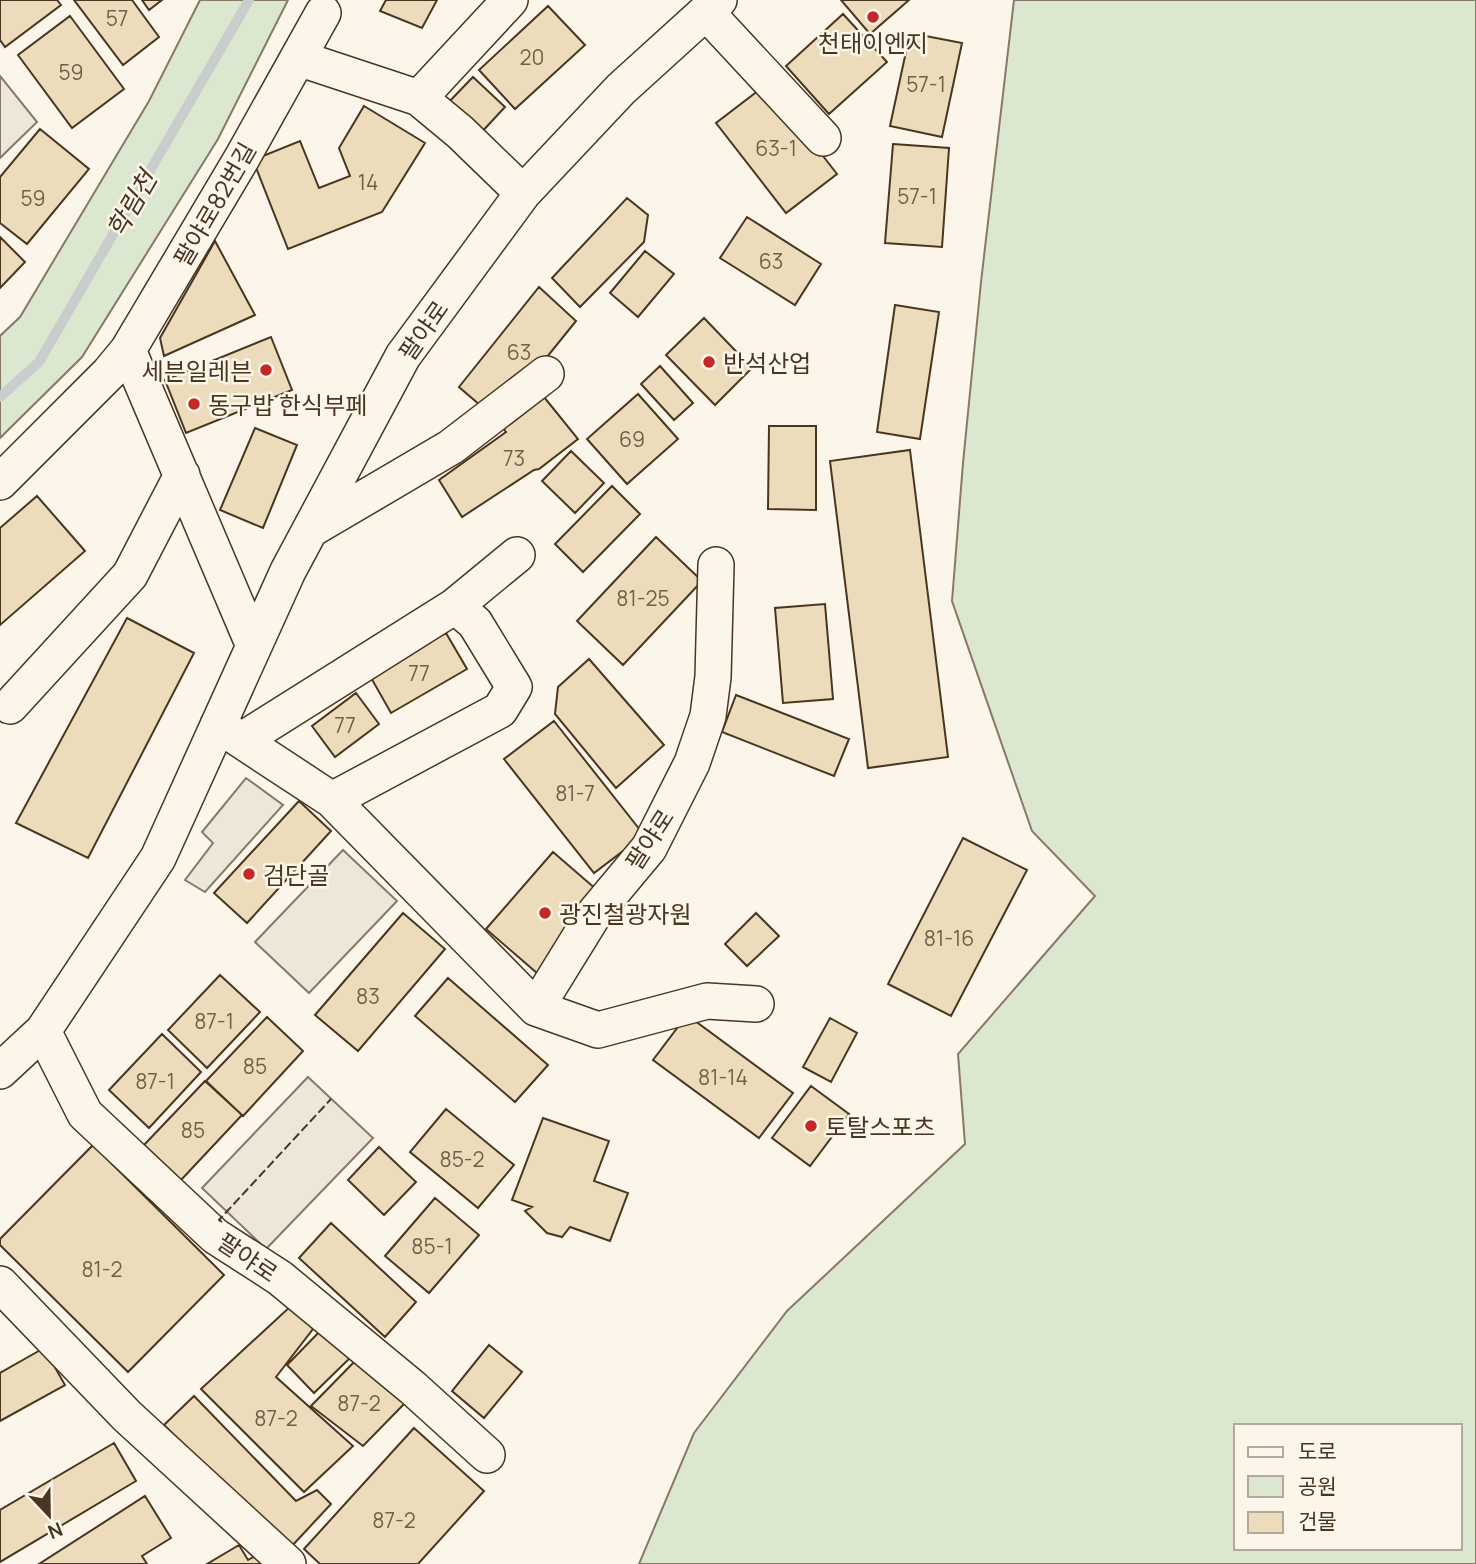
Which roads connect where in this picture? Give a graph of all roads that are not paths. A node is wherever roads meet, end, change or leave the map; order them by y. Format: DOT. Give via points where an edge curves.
graph roads {
  1 [pos="510,0"];
  2 [pos="712,6"];
  3 [pos="323,13"];
  4 [pos="298,58"];
  5 [pos="419,98"];
  6 [pos="823,138"];
  7 [pos="523,193"];
  8 [pos="128,350"];
  9 [pos="546,374"];
  10 [pos="181,475"];
  11 [pos="0,482"];
  12 [pos="310,530"];
  13 [pos="517,555"];
  14 [pos="716,565"];
  15 [pos="455,606"];
  16 [pos="254,646"];
  17 [pos="10,706"];
  18 [pos="230,733"];
  19 [pos="332,800"];
  20 [pos="756,1004"];
  21 [pos="536,1008"];
  22 [pos="43,1031"];
  23 [pos="0,1071"];
  24 [pos="0,1284"];
  25 [pos="486,1455"];
  26 [pos="288,1564"];
  1 -- 5 [label="street"];
  2 -- 6 [label="street"];
  2 -- 7 [label="street, 팔야로" via="621,89"];
  3 -- 4 [label="street, 팔야로82번길"];
  4 -- 5 [label="street"];
  4 -- 8 [label="street, 팔야로82번길"];
  5 -- 7 [label="street"];
  7 -- 12 [label="street, 팔야로" via="402,356"];
  8 -- 10 [label="street"];
  8 -- 11 [label="street, 팔야로82번길"];
  9 -- 12 [label="street" via="451,447"];
  10 -- 16 [label="street"];
  10 -- 17 [label="street" via="130,575"];
  12 -- 16 [label="street, 팔야로"];
  13 -- 15 [label="street"];
  14 -- 21 [label="street, 팔야로" via="713,677 708,716 692,763 649,848 594,914"];
  15 -- 18 [label="street"];
  15 -- 19 [label="street" via="475,623 514,687 500,710"];
  16 -- 18 [label="street, 팔야로"];
  18 -- 19 [label="street"];
  18 -- 22 [label="street, 팔야로" via="158,858"];
  19 -- 21 [label="street"];
  20 -- 21 [label="street" via="707,1000 598,1030"];
  22 -- 23 [label="street, 팔야로"];
  22 -- 25 [label="street, 팔야로" via="85,1114 215,1236 280,1278"];
  24 -- 26 [label="street" via="127,1416"];
}
